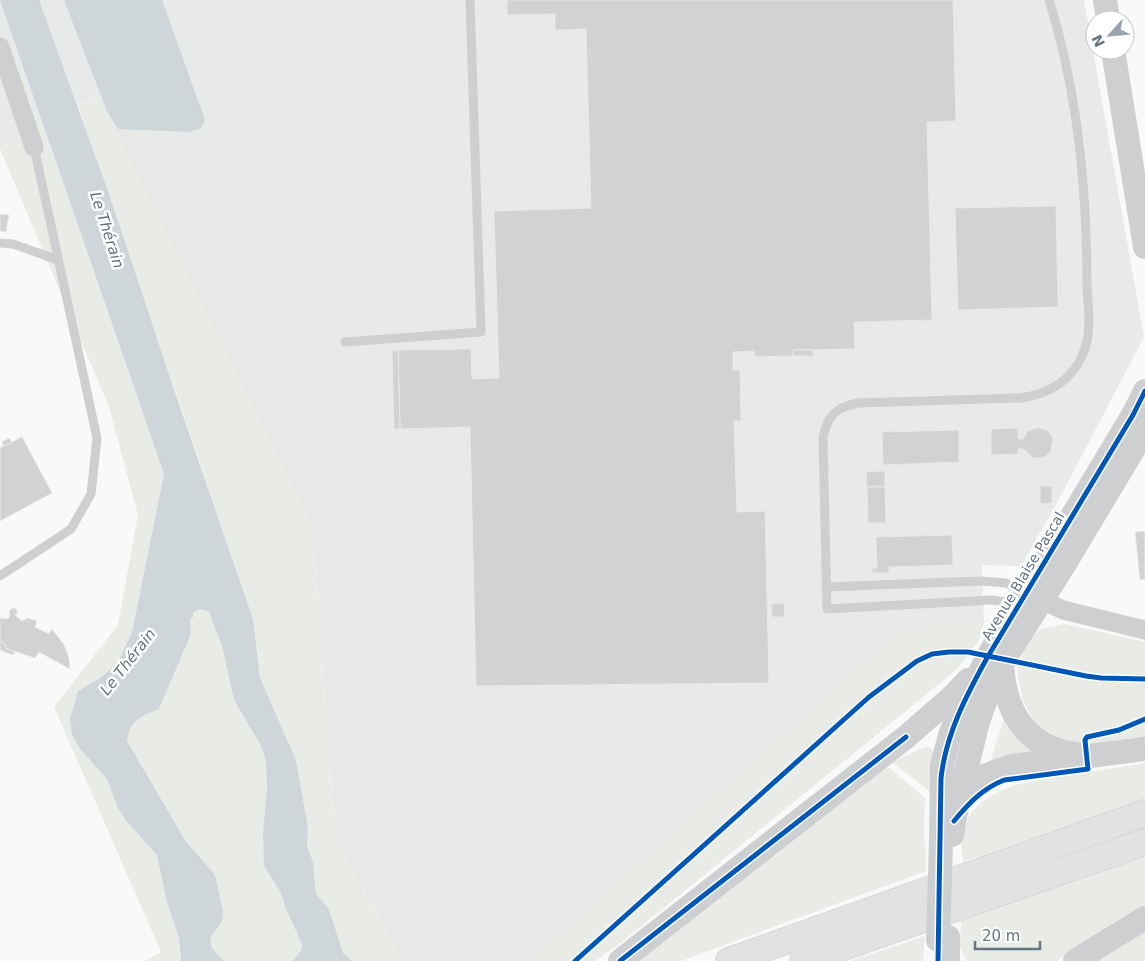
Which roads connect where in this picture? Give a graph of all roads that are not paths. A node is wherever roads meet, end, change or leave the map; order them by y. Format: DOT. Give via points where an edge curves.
graph roads {
  1 [pos="470,0"];
  2 [pos="1049,0"];
  3 [pos="0,47"];
  4 [pos="1115,60"];
  5 [pos="1126,60"];
  6 [pos="1145,146"];
  7 [pos="34,147"];
  8 [pos="0,243"];
  9 [pos="1145,247"];
  10 [pos="58,260"];
  11 [pos="345,342"];
  12 [pos="1145,391"];
  13 [pos="1145,430"];
  14 [pos="0,576"];
  15 [pos="826,587"];
  16 [pos="1030,604"];
  17 [pos="1145,630"];
  18 [pos="994,661"];
  19 [pos="906,737"];
  20 [pos="947,744"];
  21 [pos="1145,749"];
  22 [pos="1086,756"];
  23 [pos="962,786"];
  24 [pos="941,813"];
  25 [pos="1145,813"];
  26 [pos="946,842"];
  27 [pos="1145,842"];
  28 [pos="1145,918"];
  29 [pos="941,946"];
  30 [pos="620,961"];
  31 [pos="730,961"];
  32 [pos="803,961"];
  33 [pos="948,961"];
  34 [pos="1075,961"];
  1 -- 11 [label="lane" via="481,332"];
  2 -- 15 [label="lane" via="1069,76 1076,121 1087,274 1085,349 1065,379 1046,393 1035,396 858,403 833,414 823,438"];
  3 -- 7 [label="street"];
  4 -- 9 [label="street"];
  5 -- 6 [label="street"];
  7 -- 10 [label="lane"];
  8 -- 10 [label="lane" via="13,244"];
  10 -- 14 [label="lane" via="97,438 91,494 71,529"];
  12 -- 16 [label="street, Avenue Blaise Pascal"];
  13 -- 16 [label="street, Avenue Blaise Pascal"];
  15 -- 16 [label="lane" via="980,581 1006,583"];
  15 -- 16 [label="lane" via="827,609 992,600"];
  16 -- 17 [label="street" via="1056,607"];
  16 -- 18 [label="street, Avenue Blaise Pascal"];
  18 -- 19 [label="street"];
  18 -- 20 [label="street, Avenue Blaise Pascal" via="961,708"];
  18 -- 22 [label="street" via="1011,709 1028,733 1056,750"];
  18 -- 23 [label="street, Avenue Blaise Pascal"];
  19 -- 20 [label="street" via="928,734"];
  19 -- 30 [label="street"];
  20 -- 23 [label="street" via="962,763"];
  20 -- 24 [label="street, Avenue Blaise Pascal" via="941,778"];
  21 -- 22 [label="street"];
  22 -- 23 [label="street" via="1001,769"];
  23 -- 24 [label="street"];
  23 -- 26 [label="street, Avenue Blaise Pascal"];
  24 -- 26 [label="street, Avenue Blaise Pascal"];
  25 -- 31 [label="main road"];
  26 -- 29 [label="street, Avenue Blaise Pascal"];
  27 -- 32 [label="main road"];
  28 -- 34 [label="street"];
  29 -- 33 [label="street, Avenue Blaise Pascal"];
}
